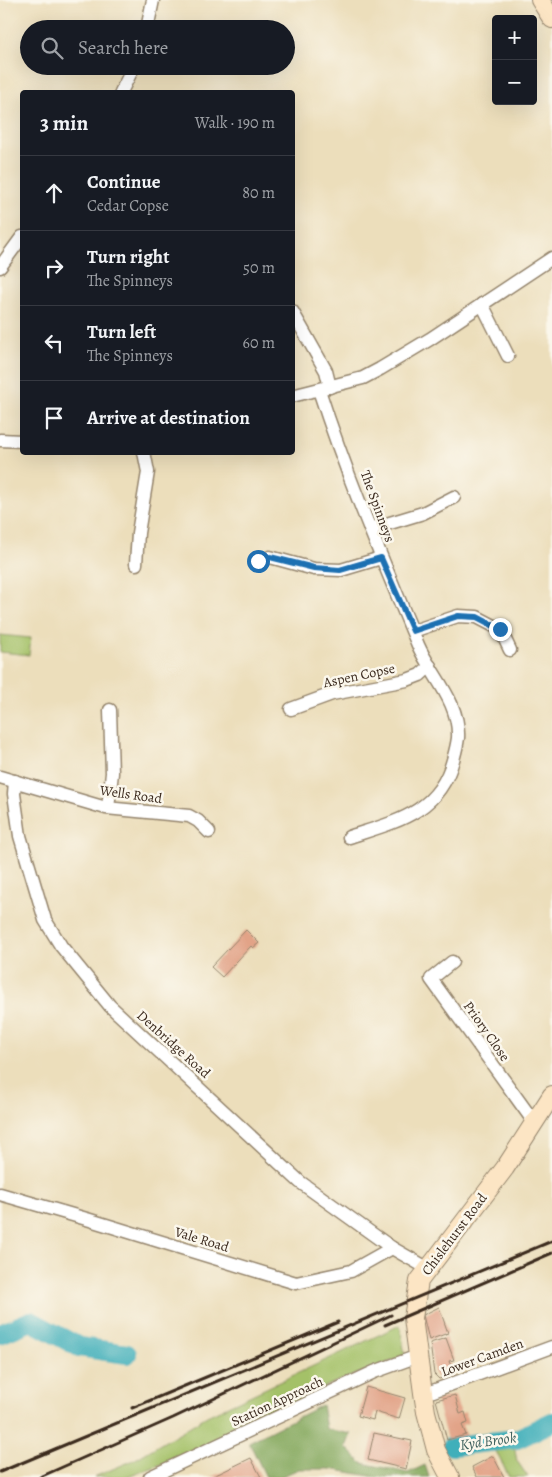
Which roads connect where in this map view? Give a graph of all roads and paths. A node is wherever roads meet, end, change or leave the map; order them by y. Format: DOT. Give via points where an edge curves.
graph roads {
  1 [pos="153,0"];
  2 [pos="540,0"];
  3 [pos="552,19"];
  4 [pos="149,20"];
  5 [pos="130,75"];
  6 [pos="122,90"];
  7 [pos="20,240"];
  8 [pos="552,258"];
  9 [pos="0,267"];
  10 [pos="482,304"];
  11 [pos="295,316"];
  12 [pos="508,356"];
  13 [pos="324,388"];
  14 [pos="295,395"];
  15 [pos="0,440"];
  16 [pos="20,441"];
  17 [pos="145,455"];
  18 [pos="454,497"];
  19 [pos="370,529"];
  20 [pos="381,558"];
  21 [pos="258,561"];
  22 [pos="136,564"];
  23 [pos="413,631"];
  24 [pos="510,650"];
  25 [pos="430,666"];
  26 [pos="291,709"];
  27 [pos="110,710"];
  28 [pos="0,777"];
  29 [pos="15,781"];
  30 [pos="108,808"];
  31 [pos="210,832"];
  32 [pos="349,837"];
  33 [pos="452,962"];
  34 [pos="552,1096"];
  35 [pos="534,1122"];
  36 [pos="0,1194"];
  37 [pos="392,1248"];
  38 [pos="428,1268"];
  39 [pos="552,1347"];
  40 [pos="418,1356"];
  41 [pos="423,1393"];
  42 [pos="150,1477"];
  43 [pos="450,1477"];
  1 -- 4 [label="street"];
  2 -- 3 [label="main road"];
  5 -- 6 [label="street"];
  7 -- 9 [label="street"];
  8 -- 10 [label="street"];
  10 -- 12 [label="street"];
  10 -- 13 [label="street" via="380,370"];
  11 -- 13 [label="street, The Spinneys" via="326,371"];
  13 -- 14 [label="street"];
  13 -- 19 [label="street, The Spinneys"];
  15 -- 16 [label="street"];
  17 -- 22 [label="street" via="148,472"];
  18 -- 19 [label="street" via="424,513"];
  19 -- 20 [label="street, The Spinneys"];
  20 -- 21 [label="street" via="340,570 314,568 270,557"];
  20 -- 23 [label="street, The Spinneys"];
  23 -- 24 [label="street" via="458,616 477,617 500,629"];
  23 -- 25 [label="street, The Spinneys"];
  25 -- 26 [label="street, Aspen Copse" via="407,680 332,694"];
  25 -- 32 [label="street, The Spinneys" via="444,688 457,729 456,748 445,782 428,803 412,814"];
  27 -- 30 [label="street" via="112,773"];
  28 -- 29 [label="street"];
  29 -- 30 [label="street, Wells Road"];
  29 -- 37 [label="street, Denbridge Road" via="20,836 45,920 61,946 110,1006 296,1178"];
  30 -- 31 [label="street, Wells Road" via="188,816"];
  33 -- 35 [label="street, Priory Close" via="431,979"];
  34 -- 35 [label="main road, Chislehurst Road"];
  35 -- 38 [label="main road, Chislehurst Road" via="505,1168"];
  36 -- 37 [label="street, Vale Road" via="296,1283 351,1271"];
  37 -- 38 [label="street, Denbridge Road"];
  38 -- 40 [label="main road, Chislehurst Road" via="419,1281 413,1318"];
  39 -- 41 [label="street, Lower Camden"];
  40 -- 41 [label="main road, Chislehurst Road"];
  40 -- 42 [label="street, Station Approach" via="374,1372"];
  41 -- 43 [label="main road, Chislehurst Road" via="436,1450"];
}
